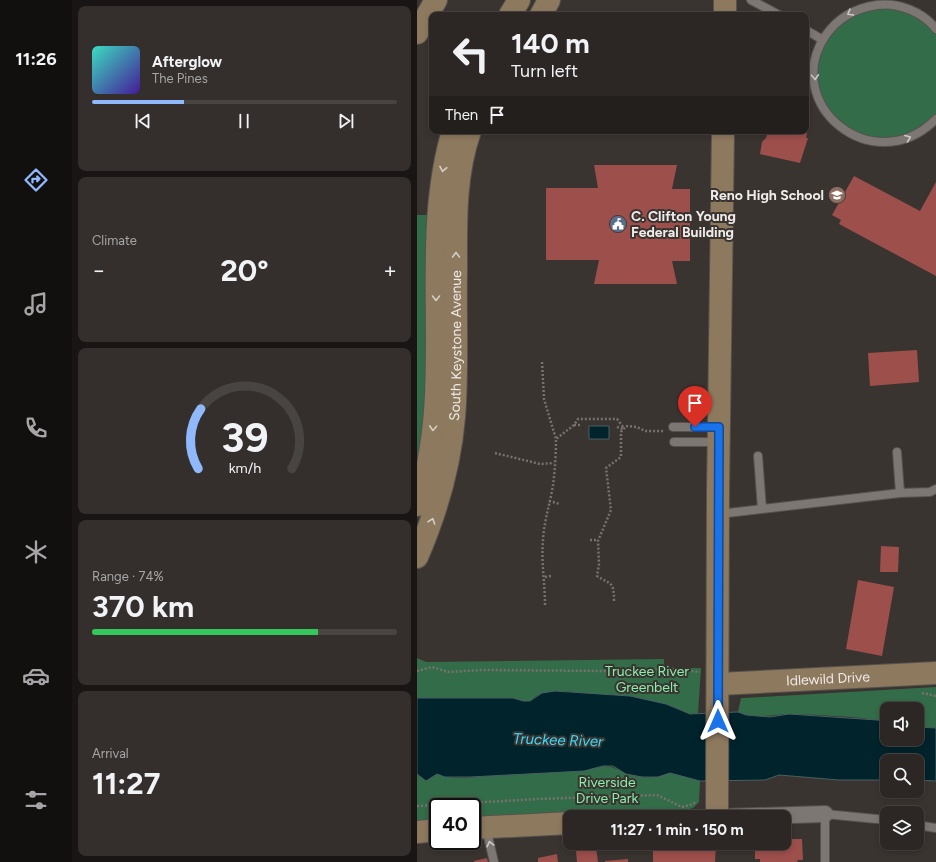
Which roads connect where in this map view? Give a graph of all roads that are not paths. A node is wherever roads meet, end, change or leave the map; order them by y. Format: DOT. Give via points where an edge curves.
graph roads {
  1 [pos="436,0"];
  2 [pos="503,0"];
  3 [pos="519,0"];
  4 [pos="535,0"];
  5 [pos="549,0"];
  6 [pos="725,0"];
  7 [pos="751,0"];
  8 [pos="429,12"];
  9 [pos="429,12"];
  10 [pos="500,12"];
  11 [pos="512,12"];
  12 [pos="529,12"];
  13 [pos="543,12"];
  14 [pos="725,12"];
  15 [pos="773,12"];
  16 [pos="936,29"];
  17 [pos="809,32"];
  18 [pos="417,33"];
  19 [pos="823,40"];
  20 [pos="936,119"];
  21 [pos="452,134"];
  22 [pos="469,134"];
  23 [pos="481,134"];
  24 [pos="723,134"];
  25 [pos="456,204"];
  26 [pos="670,429"];
  27 [pos="719,434"];
  28 [pos="674,442"];
  29 [pos="897,452"];
  30 [pos="758,456"];
  31 [pos="936,489"];
  32 [pos="901,493"];
  33 [pos="417,506"];
  34 [pos="762,509"];
  35 [pos="718,514"];
  36 [pos="417,557"];
  37 [pos="936,673"];
  38 [pos="714,685"];
  39 [pos="714,809"];
  40 [pos="825,814"];
  41 [pos="880,819"];
  42 [pos="563,823"];
  43 [pos="924,825"];
  44 [pos="481,827"];
  45 [pos="936,828"];
  46 [pos="429,831"];
  47 [pos="481,831"];
  48 [pos="417,832"];
  49 [pos="495,862"];
  50 [pos="825,862"];
  1 -- 9 [label="main road"];
  2 -- 10 [label="main road"];
  3 -- 11 [label="main road"];
  4 -- 12 [label="main road"];
  5 -- 13 [label="main road"];
  6 -- 14 [label="main road"];
  7 -- 15 [label="lane"];
  8 -- 18 [label="main road"];
  16 -- 19 [label="lane, one-way" via="911,10 883,4 854,10 831,28"];
  17 -- 19 [label="lane"];
  19 -- 20 [label="lane, one-way" via="817,53 814,81 824,109 843,130 869,141 891,142 912,136"];
  21 -- 33 [label="main road, South Keystone Avenue, one-way" via="443,165 437,216 435,396 432,438 427,470"];
  22 -- 25 [label="main road, South Keystone Avenue" via="460,166"];
  23 -- 25 [label="main road" via="473,163"];
  24 -- 27 [label="main road"];
  36 -- 25 [label="main road, South Keystone Avenue, one-way" via="438,502 454,418"];
  26 -- 27 [label="lane"];
  27 -- 28 [label="lane"];
  27 -- 35 [label="main road"];
  29 -- 32 [label="lane"];
  30 -- 34 [label="lane"];
  31 -- 32 [label="lane" via="930,492"];
  32 -- 34 [label="lane"];
  34 -- 35 [label="lane"];
  35 -- 38 [label="main road"];
  37 -- 38 [label="main road, Idlewild Drive"];
  38 -- 39 [label="main road" via="718,746"];
  39 -- 40 [label="street"];
  40 -- 41 [label="lane"];
  40 -- 50 [label="lane"];
  42 -- 44 [label="main road"];
  43 -- 45 [label="lane"];
  46 -- 48 [label="main road"];
  49 -- 47 [label="lane, one-way"];
}
